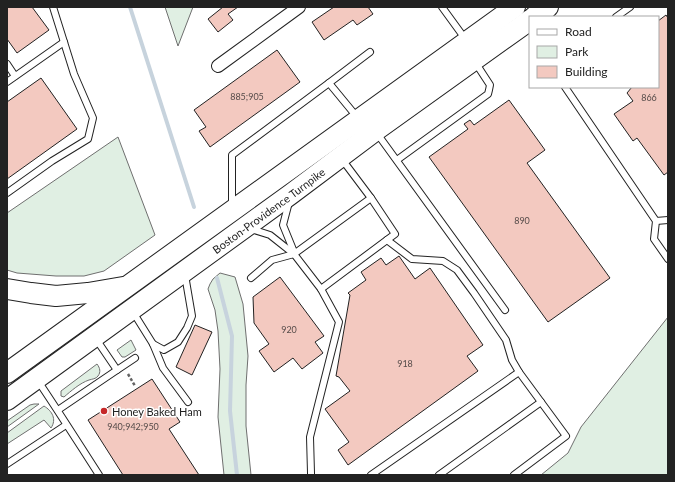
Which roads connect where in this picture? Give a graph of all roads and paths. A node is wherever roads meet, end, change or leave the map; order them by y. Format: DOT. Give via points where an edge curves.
graph roads {
  1 [pos="53,7"];
  2 [pos="299,7"];
  3 [pos="442,7"];
  4 [pos="515,7"];
  5 [pos="548,7"];
  6 [pos="630,7"];
  7 [pos="535,16"];
  8 [pos="617,16"];
  9 [pos="529,21"];
  10 [pos="64,42"];
  11 [pos="467,42"];
  12 [pos="370,52"];
  13 [pos="474,60"];
  14 [pos="7,64"];
  15 [pos="218,66"];
  16 [pos="16,76"];
  17 [pos="7,82"];
  18 [pos="329,82"];
  19 [pos="566,88"];
  20 [pos="359,120"];
  21 [pos="375,131"];
  22 [pos="340,157"];
  23 [pos="397,160"];
  24 [pos="7,193"];
  25 [pos="291,194"];
  26 [pos="370,198"];
  27 [pos="232,211"];
  28 [pos="668,220"];
  29 [pos="656,221"];
  30 [pos="246,227"];
  31 [pos="387,240"];
  32 [pos="294,254"];
  33 [pos="668,259"];
  34 [pos="184,271"];
  35 [pos="251,278"];
  36 [pos="127,287"];
  37 [pos="7,288"];
  38 [pos="321,289"];
  39 [pos="131,309"];
  40 [pos="505,310"];
  41 [pos="94,336"];
  42 [pos="153,344"];
  43 [pos="135,358"];
  44 [pos="123,366"];
  45 [pos="117,370"];
  46 [pos="519,372"];
  47 [pos="7,373"];
  48 [pos="37,379"];
  49 [pos="135,386"];
  50 [pos="7,400"];
  51 [pos="188,402"];
  52 [pos="541,402"];
  53 [pos="58,410"];
  54 [pos="66,425"];
  55 [pos="7,464"];
  56 [pos="99,475"];
  57 [pos="311,475"];
  58 [pos="371,475"];
  59 [pos="439,475"];
  60 [pos="514,475"];
  1 -- 10 [label="lane"];
  2 -- 15 [label="street"];
  3 -- 11 [label="lane"];
  4 -- 11 [label="main road, Boston-Providence Turnpike"];
  5 -- 7 [label="main road"];
  6 -- 8 [label="lane"];
  9 -- 13 [label="main road, Boston-Providence Turnpike"];
  10 -- 16 [label="lane"];
  10 -- 24 [label="lane" via="74,74 93,118 88,139"];
  11 -- 20 [label="main road, Boston-Providence Turnpike"];
  12 -- 18 [label="lane"];
  13 -- 21 [label="main road, Boston-Providence Turnpike"];
  13 -- 23 [label="lane" via="490,85 488,94"];
  14 -- 16 [label="lane"];
  16 -- 17 [label="lane"];
  18 -- 20 [label="lane"];
  18 -- 27 [label="lane" via="232,155"];
  19 -- 29 [label="lane"];
  20 -- 27 [label="main road, Boston-Providence Turnpike"];
  21 -- 22 [label="main road, Boston-Providence Turnpike"];
  21 -- 23 [label="lane"];
  22 -- 25 [label="main road, Boston-Providence Turnpike"];
  22 -- 26 [label="lane"];
  23 -- 40 [label="lane"];
  25 -- 30 [label="main road, Boston-Providence Turnpike"];
  25 -- 32 [label="lane" via="283,225"];
  26 -- 31 [label="lane" via="395,234"];
  26 -- 32 [label="lane"];
  27 -- 36 [label="main road, Boston-Providence Turnpike"];
  28 -- 29 [label="lane"];
  29 -- 33 [label="lane" via="654,239"];
  30 -- 32 [label="lane" via="270,235"];
  30 -- 34 [label="main road, Boston-Providence Turnpike"];
  31 -- 38 [label="lane"];
  31 -- 46 [label="lane" via="412,259 443,261 457,270 506,340"];
  32 -- 35 [label="lane" via="272,260"];
  32 -- 38 [label="lane"];
  34 -- 39 [label="main road, Boston-Providence Turnpike"];
  34 -- 42 [label="lane" via="192,316 188,328 178,342 164,350"];
  36 -- 37 [label="main road" via="56,296"];
  36 -- 47 [label="main road, Boston-Providence Turnpike"];
  38 -- 57 [label="lane" via="339,322 310,437"];
  39 -- 41 [label="main road, Boston-Providence Turnpike"];
  39 -- 42 [label="lane"];
  41 -- 45 [label="lane"];
  41 -- 48 [label="main road, Boston-Providence Turnpike"];
  42 -- 51 [label="lane" via="163,368"];
  43 -- 44 [label="lane"];
  44 -- 45 [label="lane"];
  44 -- 49 [label="path"];
  45 -- 53 [label="lane"];
  46 -- 52 [label="lane"];
  46 -- 58 [label="lane"];
  48 -- 50 [label="main road, Boston-Providence Turnpike"];
  48 -- 53 [label="lane"];
  52 -- 59 [label="lane"];
  52 -- 60 [label="lane" via="566,436"];
  53 -- 54 [label="lane"];
  54 -- 55 [label="lane"];
  54 -- 56 [label="lane"];
}
